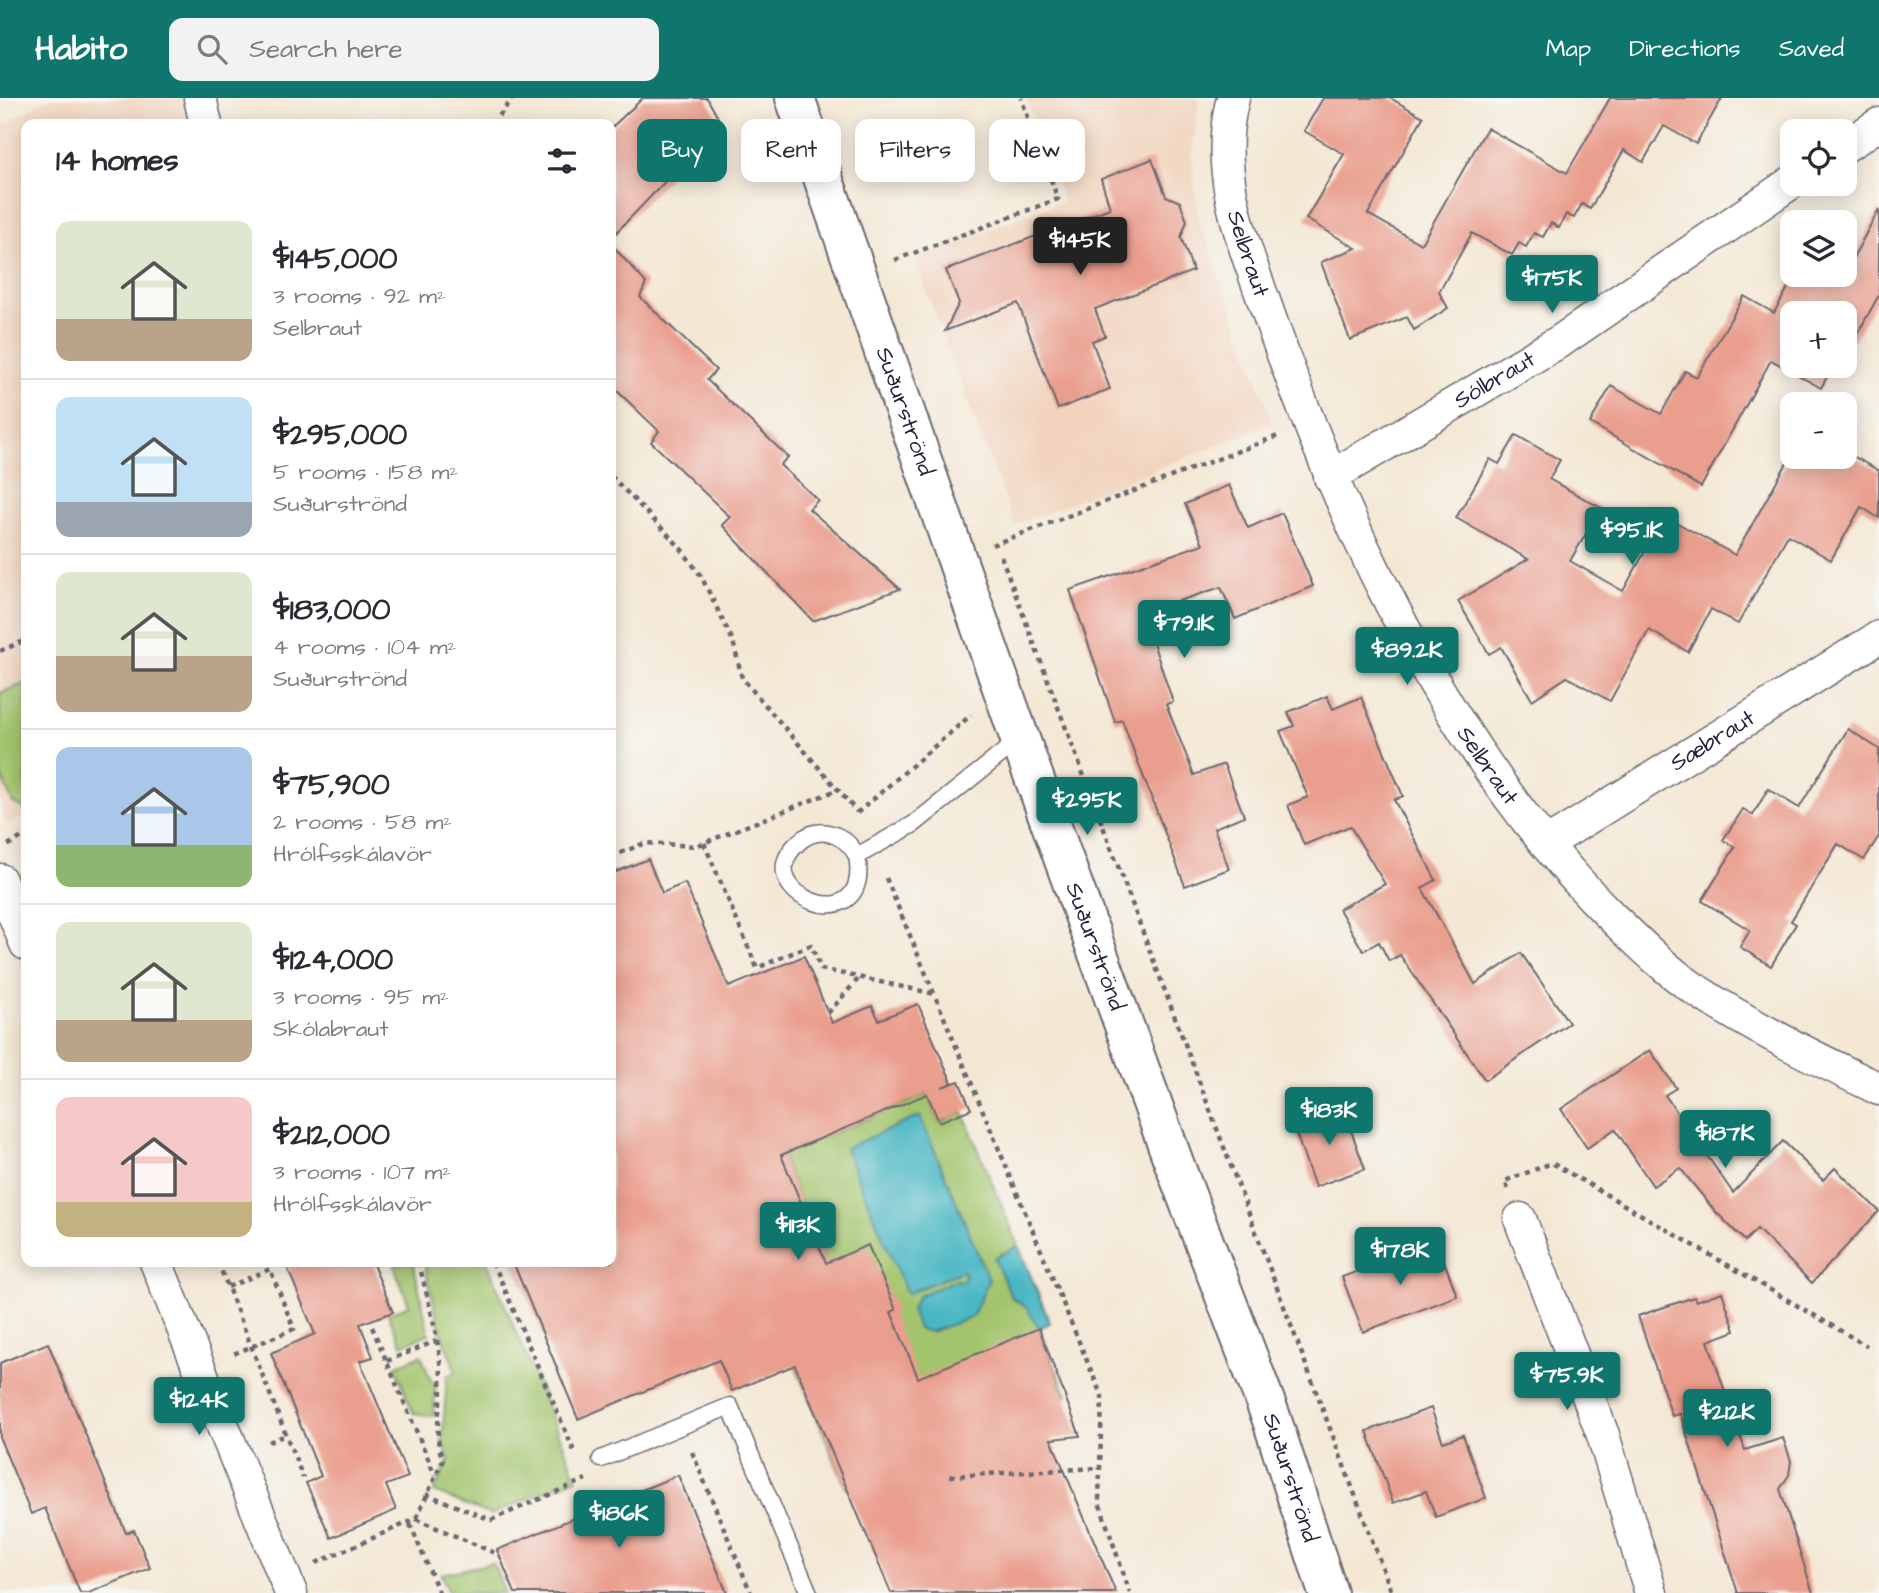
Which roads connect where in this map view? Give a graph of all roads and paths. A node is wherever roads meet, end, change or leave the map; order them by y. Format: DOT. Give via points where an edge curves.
graph roads {
  1 [pos="200,98"];
  2 [pos="513,98"];
  3 [pos="796,98"];
  4 [pos="1021,98"];
  5 [pos="1233,98"];
  6 [pos="205,119"];
  7 [pos="497,119"];
  8 [pos="1879,124"];
  9 [pos="1857,138"];
  10 [pos="1780,190"];
  11 [pos="892,250"];
  12 [pos="895,260"];
  13 [pos="900,273"];
  14 [pos="1307,424"];
  15 [pos="1330,477"];
  16 [pos="616,481"];
  17 [pos="992,531"];
  18 [pos="996,544"];
  19 [pos="984,548"];
  20 [pos="1879,637"];
  21 [pos="21,642"];
  22 [pos="0,651"];
  23 [pos="977,710"];
  24 [pos="1020,739"];
  25 [pos="837,790"];
  26 [pos="857,813"];
  27 [pos="21,838"];
  28 [pos="704,843"];
  29 [pos="1546,844"];
  30 [pos="873,848"];
  31 [pos="0,849"];
  32 [pos="616,855"];
  33 [pos="858,856"];
  34 [pos="0,880"];
  35 [pos="21,932"];
  36 [pos="860,977"];
  37 [pos="936,994"];
  38 [pos="828,1013"];
  39 [pos="1879,1089"];
  40 [pos="1520,1219"];
  41 [pos="158,1267"];
  42 [pos="220,1267"];
  43 [pos="420,1267"];
  44 [pos="495,1267"];
  45 [pos="228,1287"];
  46 [pos="372,1327"];
  47 [pos="436,1341"];
  48 [pos="251,1346"];
  49 [pos="1867,1346"];
  50 [pos="222,1358"];
  51 [pos="387,1361"];
  52 [pos="286,1435"];
  53 [pos="258,1446"];
  54 [pos="692,1450"];
  55 [pos="575,1454"];
  56 [pos="580,1466"];
  57 [pos="599,1466"];
  58 [pos="1098,1468"];
  59 [pos="435,1476"];
  60 [pos="950,1476"];
  61 [pos="303,1478"];
  62 [pos="586,1479"];
  63 [pos="426,1494"];
  64 [pos="416,1519"];
  65 [pos="410,1524"];
  66 [pos="495,1553"];
  67 [pos="307,1566"];
  68 [pos="291,1593"];
  69 [pos="439,1593"];
  70 [pos="751,1593"];
  71 [pos="808,1593"];
  72 [pos="1130,1593"];
  73 [pos="1328,1593"];
  74 [pos="1392,1593"];
  75 [pos="1651,1593"];
  1 -- 6 [label="street"];
  2 -- 7 [label="path"];
  3 -- 24 [label="street, Suðurströnd"];
  4 -- 12 [label="path" via="1058,199"];
  5 -- 14 [label="street, Selbraut" via="1226,139 1230,200"];
  8 -- 9 [label="street"];
  10 -- 15 [label="street, Sólbraut" via="1562,340"];
  11 -- 12 [label="path"];
  12 -- 13 [label="path"];
  14 -- 15 [label="street, Selbraut"];
  14 -- 18 [label="path"];
  15 -- 29 [label="street, Selbraut" via="1430,674 1493,774"];
  16 -- 25 [label="path" via="680,547 701,576 733,641 742,678"];
  17 -- 18 [label="path"];
  18 -- 19 [label="path"];
  18 -- 74 [label="path"];
  20 -- 29 [label="street, Sæbraut"];
  21 -- 22 [label="path"];
  23 -- 26 [label="path"];
  24 -- 30 [label="lane" via="914,824"];
  24 -- 73 [label="street, Suðurströnd" via="1263,1393"];
  25 -- 26 [label="path"];
  25 -- 28 [label="path"];
  26 -- 30 [label="path"];
  27 -- 31 [label="path"];
  28 -- 32 [label="path" via="645,843"];
  28 -- 36 [label="path" via="757,968 811,945 821,969"];
  29 -- 39 [label="street, Selbraut" via="1613,918 1691,987"];
  30 -- 33 [label="lane"];
  30 -- 37 [label="path"];
  33 -- 33 [label="lane" via="838,836 825,832 811,835 790,854 789,882 808,902 836,903 856,884"];
  34 -- 35 [label="street"];
  36 -- 37 [label="path"];
  36 -- 38 [label="path"];
  37 -- 58 [label="path" via="1102,1398"];
  40 -- 49 [label="path" via="1505,1181 1552,1163"];
  40 -- 75 [label="street" via="1603,1435"];
  41 -- 68 [label="street"];
  42 -- 45 [label="path"];
  43 -- 47 [label="path"];
  44 -- 55 [label="path"];
  45 -- 48 [label="path"];
  45 -- 48 [label="path" via="270,1269 294,1329"];
  46 -- 51 [label="path"];
  47 -- 51 [label="path"];
  47 -- 59 [label="path" via="442,1379 436,1443 443,1460"];
  48 -- 50 [label="path"];
  48 -- 52 [label="path"];
  51 -- 59 [label="path"];
  52 -- 53 [label="path"];
  52 -- 61 [label="path"];
  54 -- 70 [label="path"];
  56 -- 62 [label="path"];
  57 -- 62 [label="path"];
  57 -- 71 [label="lane" via="730,1406"];
  58 -- 60 [label="path"];
  58 -- 72 [label="path" via="1099,1502"];
  59 -- 63 [label="path"];
  62 -- 63 [label="path" via="492,1520"];
  63 -- 64 [label="path"];
  64 -- 65 [label="path"];
  64 -- 66 [label="path"];
  65 -- 67 [label="path"];
  65 -- 69 [label="path"];
}
